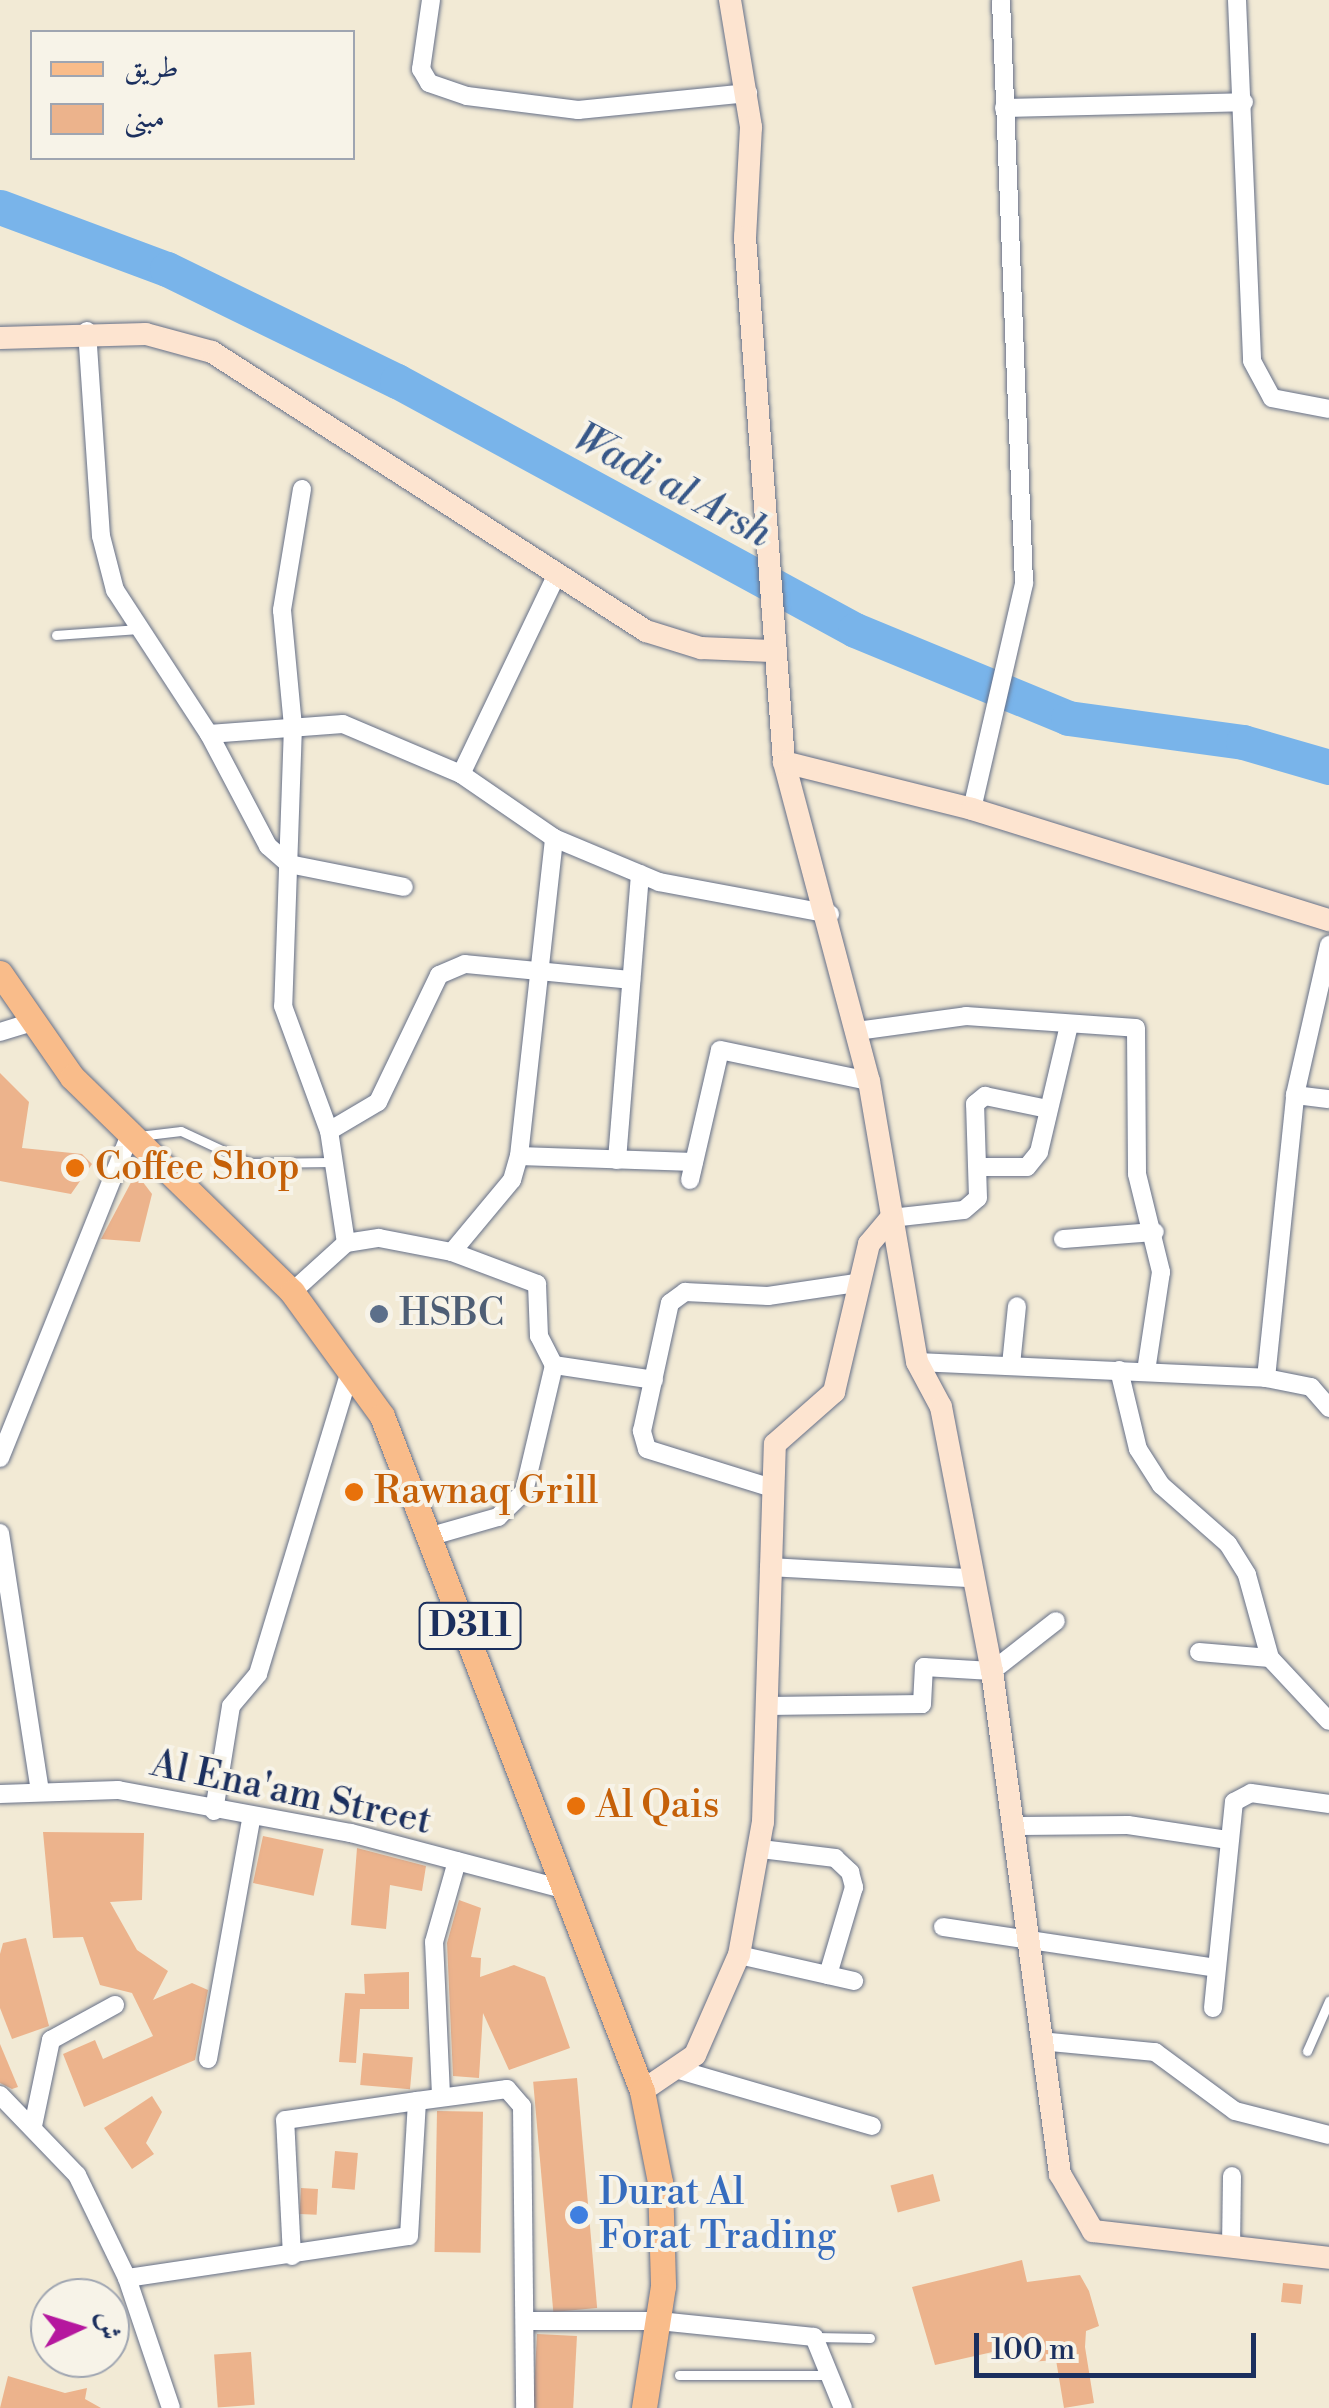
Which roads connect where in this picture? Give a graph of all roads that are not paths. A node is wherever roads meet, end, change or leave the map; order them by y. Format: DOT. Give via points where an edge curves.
graph roads {
  1 [pos="431,0"];
  2 [pos="730,0"];
  3 [pos="1001,0"];
  4 [pos="1238,0"];
  5 [pos="748,94"];
  6 [pos="1244,102"];
  7 [pos="1004,108"];
  8 [pos="87,332"];
  9 [pos="0,338"];
  10 [pos="1329,409"];
  11 [pos="302,489"];
  12 [pos="557,574"];
  13 [pos="141,629"];
  14 [pos="56,634"];
  15 [pos="771,652"];
  16 [pos="293,726"];
  17 [pos="209,734"];
  18 [pos="784,762"];
  19 [pos="460,774"];
  20 [pos="972,808"];
  21 [pos="554,838"];
  22 [pos="290,864"];
  23 [pos="640,874"];
  24 [pos="404,887"];
  25 [pos="830,914"];
  26 [pos="1329,920"];
  27 [pos="1329,944"];
  28 [pos="540,969"];
  29 [pos="0,973"];
  30 [pos="631,980"];
  31 [pos="29,1023"];
  32 [pos="1069,1025"];
  33 [pos="857,1031"];
  34 [pos="0,1032"];
  35 [pos="869,1081"];
  36 [pos="1295,1094"];
  37 [pos="1329,1099"];
  38 [pos="1048,1109"];
  39 [pos="329,1131"];
  40 [pos="129,1137"];
  41 [pos="520,1156"];
  42 [pos="617,1160"];
  43 [pos="334,1162"];
  44 [pos="978,1167"];
  45 [pos="892,1218"];
  46 [pos="1155,1232"];
  47 [pos="1063,1238"];
  48 [pos="346,1243"];
  49 [pos="452,1252"];
  50 [pos="856,1283"];
  51 [pos="292,1292"];
  52 [pos="1018,1306"];
  53 [pos="917,1362"];
  54 [pos="554,1365"];
  55 [pos="1011,1365"];
  56 [pos="351,1368"];
  57 [pos="1119,1370"];
  58 [pos="1146,1372"];
  59 [pos="1266,1378"];
  60 [pos="654,1380"];
  61 [pos="1329,1408"];
  62 [pos="0,1458"];
  63 [pos="772,1488"];
  64 [pos="0,1533"];
  65 [pos="435,1535"];
  66 [pos="769,1567"];
  67 [pos="968,1578"];
  68 [pos="1056,1621"];
  69 [pos="1200,1652"];
  70 [pos="1270,1658"];
  71 [pos="992,1670"];
  72 [pos="768,1706"];
  73 [pos="1329,1721"];
  74 [pos="40,1791"];
  75 [pos="0,1794"];
  76 [pos="1329,1804"];
  77 [pos="214,1810"];
  78 [pos="251,1818"];
  79 [pos="1020,1826"];
  80 [pos="1227,1840"];
  81 [pos="761,1849"];
  82 [pos="457,1861"];
  83 [pos="566,1890"];
  84 [pos="943,1926"];
  85 [pos="1034,1945"];
  86 [pos="739,1955"];
  87 [pos="1212,1967"];
  88 [pos="828,1976"];
  89 [pos="854,1982"];
  90 [pos="1329,2000"];
  91 [pos="116,2006"];
  92 [pos="1213,2008"];
  93 [pos="1040,2041"];
  94 [pos="1307,2051"];
  95 [pos="208,2058"];
  96 [pos="676,2069"];
  97 [pos="642,2092"];
  98 [pos="0,2095"];
  99 [pos="441,2095"];
  100 [pos="416,2100"];
  101 [pos="33,2126"];
  102 [pos="872,2126"];
  103 [pos="1329,2135"];
  104 [pos="1232,2176"];
  105 [pos="1231,2248"];
  106 [pos="292,2256"];
  107 [pos="1329,2258"];
  108 [pos="127,2278"];
  109 [pos="130,2287"];
  110 [pos="525,2321"];
  111 [pos="659,2321"];
  112 [pos="814,2336"];
  113 [pos="870,2338"];
  114 [pos="679,2375"];
  115 [pos="825,2375"];
  116 [pos="171,2408"];
  117 [pos="526,2408"];
  118 [pos="644,2408"];
  119 [pos="843,2408"];
  1 -- 5 [label="street" via="421,70 428,83 466,96 578,110"];
  2 -- 5 [label="street"];
  3 -- 7 [label="street"];
  4 -- 6 [label="street"];
  5 -- 15 [label="street" via="745,237"];
  6 -- 7 [label="street"];
  6 -- 10 [label="street" via="1258,385 1272,398"];
  7 -- 20 [label="street" via="1024,583"];
  8 -- 9 [label="street"];
  8 -- 12 [label="street" via="212,352"];
  8 -- 13 [label="street" via="101,536 115,590"];
  11 -- 16 [label="street" via="282,610"];
  12 -- 15 [label="street" via="646,632 701,648"];
  12 -- 19 [label="street"];
  13 -- 14 [label="lane"];
  13 -- 17 [label="street"];
  15 -- 18 [label="street"];
  16 -- 17 [label="street"];
  16 -- 19 [label="street" via="344,724"];
  16 -- 22 [label="street"];
  17 -- 22 [label="street" via="268,846"];
  18 -- 20 [label="street"];
  18 -- 25 [label="street"];
  19 -- 21 [label="street"];
  20 -- 26 [label="street"];
  21 -- 23 [label="street"];
  21 -- 28 [label="street"];
  22 -- 24 [label="street"];
  22 -- 39 [label="street" via="282,1006"];
  23 -- 25 [label="street"];
  23 -- 30 [label="street"];
  25 -- 33 [label="street"];
  27 -- 36 [label="street"];
  28 -- 30 [label="street"];
  28 -- 39 [label="street" via="465,964 439,975 378,1102"];
  28 -- 41 [label="street"];
  29 -- 31 [label="main road, D311"];
  30 -- 42 [label="street"];
  31 -- 34 [label="street"];
  31 -- 40 [label="main road, D311"];
  32 -- 33 [label="street" via="966,1016"];
  32 -- 38 [label="street"];
  32 -- 46 [label="street" via="1136,1028 1136,1174"];
  33 -- 35 [label="street"];
  35 -- 42 [label="street" via="720,1050 692,1171"];
  35 -- 45 [label="street"];
  36 -- 37 [label="street"];
  36 -- 59 [label="street"];
  38 -- 44 [label="street" via="1026,1168"];
  38 -- 44 [label="street" via="985,1096 975,1104"];
  39 -- 43 [label="street"];
  40 -- 43 [label="lane" via="181,1132 250,1163"];
  40 -- 51 [label="main road, D311"];
  40 -- 62 [label="street"];
  41 -- 42 [label="street"];
  41 -- 49 [label="street" via="512,1180"];
  43 -- 48 [label="street"];
  44 -- 45 [label="street" via="978,1198 964,1210"];
  45 -- 50 [label="street" via="868,1244"];
  45 -- 53 [label="street"];
  46 -- 47 [label="street"];
  46 -- 58 [label="street" via="1161,1308"];
  48 -- 49 [label="street" via="379,1238"];
  48 -- 51 [label="street"];
  49 -- 54 [label="street" via="537,1284 539,1336"];
  50 -- 60 [label="street" via="679,1294"];
  50 -- 63 [label="street" via="841,1375 775,1444"];
  51 -- 56 [label="main road, D311"];
  52 -- 55 [label="street"];
  53 -- 55 [label="street"];
  53 -- 67 [label="street" via="940,1407"];
  54 -- 60 [label="street"];
  54 -- 65 [label="street" via="524,1492 498,1517"];
  55 -- 57 [label="street"];
  56 -- 65 [label="main road, D311"];
  56 -- 77 [label="street" via="258,1674 231,1706"];
  57 -- 58 [label="street"];
  57 -- 70 [label="street" via="1138,1449 1248,1576"];
  58 -- 59 [label="street"];
  59 -- 61 [label="street" via="1312,1387"];
  60 -- 63 [label="street" via="647,1448"];
  63 -- 66 [label="street"];
  64 -- 74 [label="street"];
  65 -- 83 [label="main road, D311"];
  66 -- 67 [label="street"];
  66 -- 72 [label="street"];
  67 -- 71 [label="street"];
  68 -- 71 [label="street"];
  69 -- 70 [label="street"];
  70 -- 73 [label="street"];
  71 -- 72 [label="street" via="924,1667 922,1704"];
  71 -- 79 [label="street"];
  72 -- 81 [label="street"];
  74 -- 75 [label="street, Al Ena'am Street"];
  74 -- 77 [label="street, Al Ena'am Street" via="118,1790"];
  76 -- 80 [label="street" via="1251,1792 1234,1802"];
  77 -- 78 [label="street, Al Ena'am Street"];
  78 -- 82 [label="street, Al Ena'am Street"];
  78 -- 95 [label="street"];
  79 -- 80 [label="street" via="1128,1825"];
  79 -- 85 [label="street"];
  80 -- 87 [label="street"];
  81 -- 86 [label="street"];
  81 -- 88 [label="street" via="835,1858 850,1872 854,1887"];
  82 -- 83 [label="street, Al Ena'am Street"];
  82 -- 99 [label="street" via="434,1942"];
  83 -- 97 [label="main road, D311"];
  84 -- 85 [label="street"];
  85 -- 87 [label="street"];
  85 -- 93 [label="street"];
  86 -- 88 [label="street"];
  86 -- 96 [label="street" via="713,2026"];
  87 -- 92 [label="street"];
  88 -- 89 [label="street"];
  90 -- 94 [label="lane"];
  91 -- 101 [label="street" via="51,2040"];
  93 -- 103 [label="street" via="1154,2052 1235,2111"];
  93 -- 105 [label="street" via="1060,2174 1093,2231"];
  96 -- 97 [label="street"];
  96 -- 102 [label="street"];
  97 -- 111 [label="main road, D311" via="660,2182"];
  98 -- 101 [label="street"];
  99 -- 100 [label="street"];
  99 -- 110 [label="street" via="518,2095"];
  100 -- 106 [label="street" via="408,2236"];
  100 -- 106 [label="street" via="286,2120"];
  101 -- 108 [label="street" via="77,2175"];
  104 -- 105 [label="street"];
  105 -- 107 [label="street"];
  106 -- 108 [label="street"];
  109 -- 116 [label="street"];
  110 -- 111 [label="street"];
  110 -- 117 [label="street"];
  111 -- 112 [label="street"];
  111 -- 118 [label="main road, D311"];
  112 -- 113 [label="lane"];
  112 -- 115 [label="street"];
  114 -- 115 [label="lane"];
  115 -- 119 [label="street"];
}
